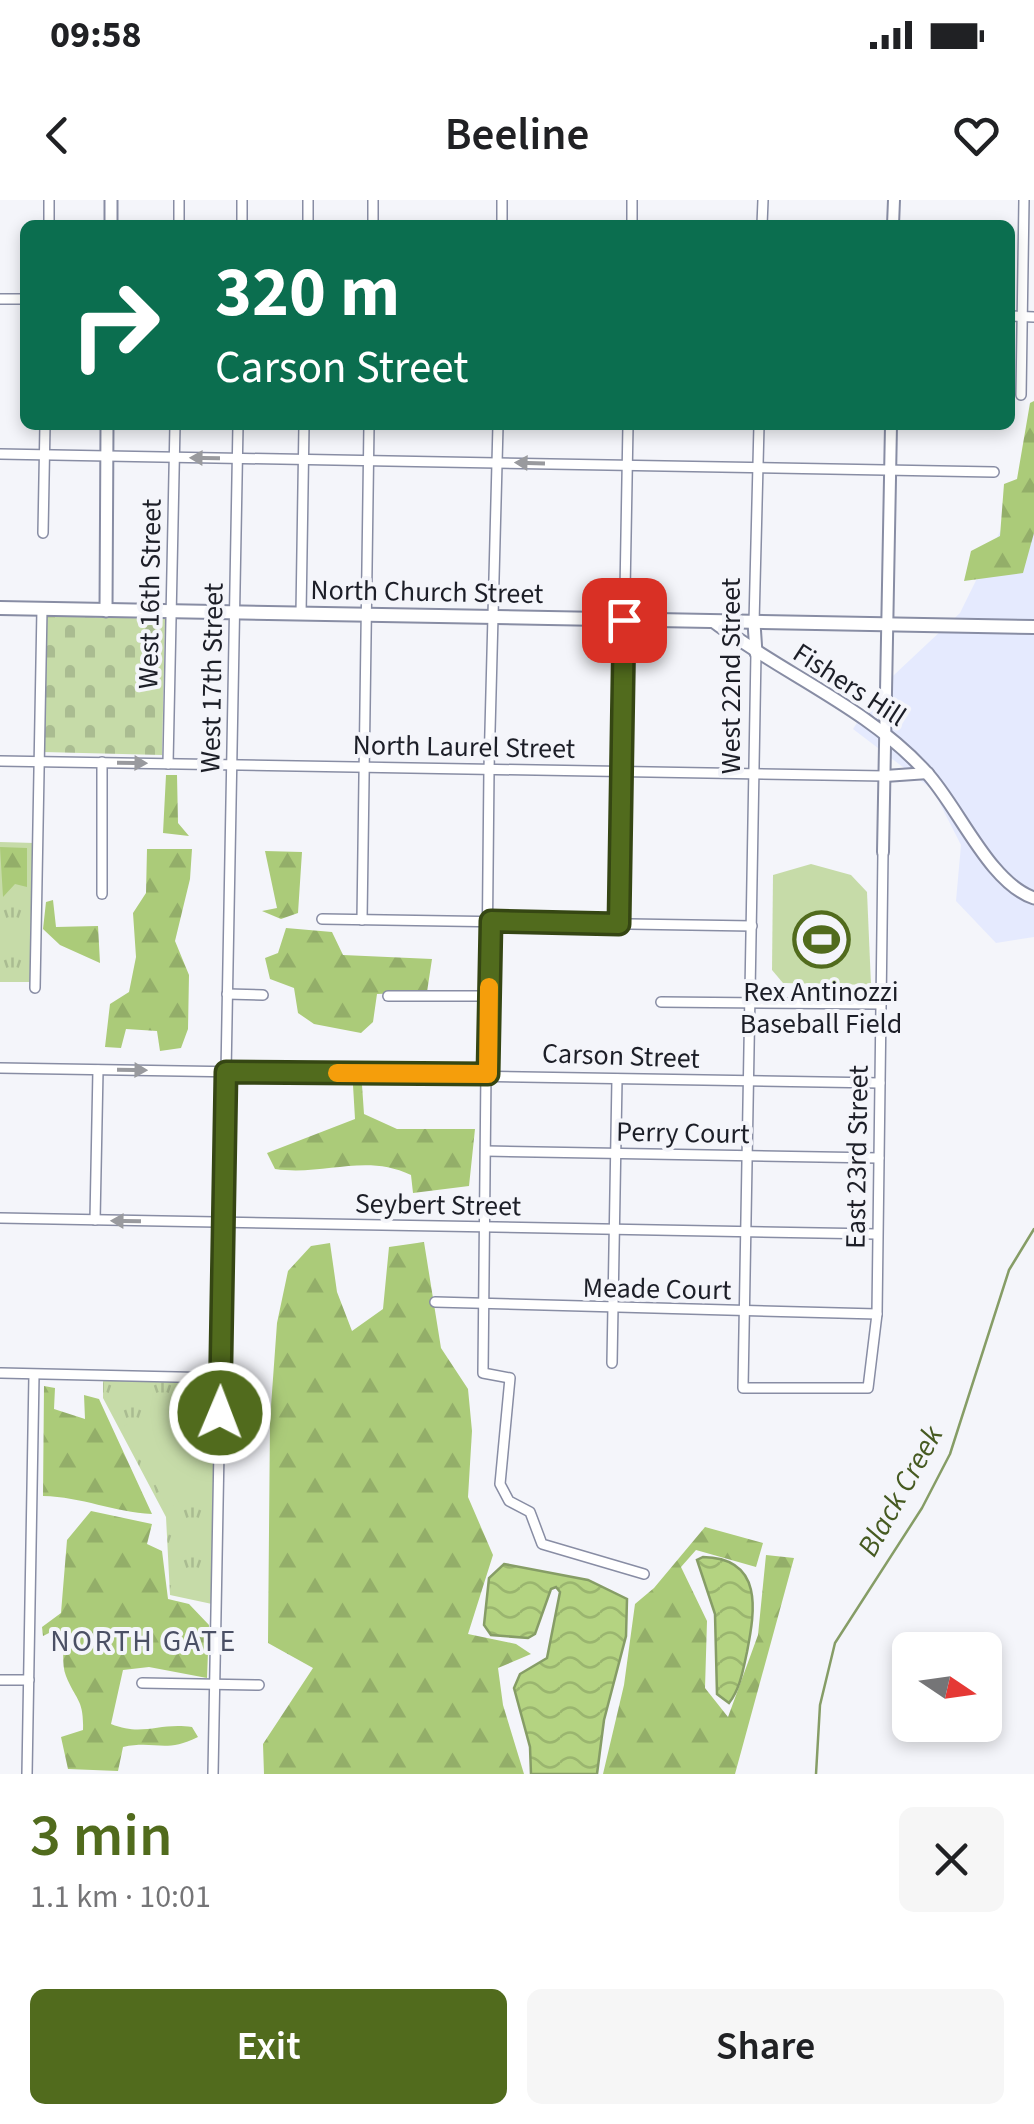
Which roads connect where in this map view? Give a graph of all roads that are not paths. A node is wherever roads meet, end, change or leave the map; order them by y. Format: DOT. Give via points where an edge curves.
graph roads {
  1 [pos="1024,200"];
  2 [pos="1015,316"];
  3 [pos="1022,317"];
  4 [pos="1034,317"];
  5 [pos="1021,395"];
  6 [pos="45,430"];
  7 [pos="107,430"];
  8 [pos="175,430"];
  9 [pos="238,430"];
  10 [pos="304,430"];
  11 [pos="369,430"];
  12 [pos="498,430"];
  13 [pos="628,430"];
  14 [pos="759,430"];
  15 [pos="891,430"];
  16 [pos="0,454"];
  17 [pos="107,454"];
  18 [pos="45,455"];
  19 [pos="174,458"];
  20 [pos="238,458"];
  21 [pos="304,460"];
  22 [pos="368,461"];
  23 [pos="499,462"];
  24 [pos="628,466"];
  25 [pos="758,466"];
  26 [pos="890,467"];
  27 [pos="994,472"];
  28 [pos="43,533"];
  29 [pos="0,608"];
  30 [pos="42,609"];
  31 [pos="106,611"];
  32 [pos="172,611"];
  33 [pos="235,612"];
  34 [pos="365,613"];
  35 [pos="301,614"];
  36 [pos="492,618"];
  37 [pos="624,620"];
  38 [pos="714,622"];
  39 [pos="754,623"];
  40 [pos="888,623"];
  41 [pos="1034,626"];
  42 [pos="756,653"];
  43 [pos="884,731"];
  44 [pos="0,760"];
  45 [pos="40,761"];
  46 [pos="102,762"];
  47 [pos="168,764"];
  48 [pos="232,765"];
  49 [pos="363,767"];
  50 [pos="489,769"];
  51 [pos="622,772"];
  52 [pos="928,773"];
  53 [pos="755,774"];
  54 [pos="885,776"];
  55 [pos="883,852"];
  56 [pos="102,894"];
  57 [pos="1034,898"];
  58 [pos="322,919"];
  59 [pos="362,920"];
  60 [pos="491,921"];
  61 [pos="619,924"];
  62 [pos="752,926"];
  63 [pos="35,988"];
  64 [pos="228,994"];
  65 [pos="262,995"];
  66 [pos="388,996"];
  67 [pos="489,996"];
  68 [pos="660,1002"];
  69 [pos="750,1004"];
  70 [pos="882,1004"];
  71 [pos="0,1068"];
  72 [pos="98,1070"];
  73 [pos="226,1072"];
  74 [pos="488,1074"];
  75 [pos="617,1079"];
  76 [pos="749,1081"];
  77 [pos="880,1084"];
  78 [pos="486,1150"];
  79 [pos="616,1154"];
  80 [pos="747,1156"];
  81 [pos="878,1158"];
  82 [pos="0,1218"];
  83 [pos="95,1220"];
  84 [pos="223,1222"];
  85 [pos="485,1227"];
  86 [pos="614,1229"];
  87 [pos="746,1232"];
  88 [pos="876,1234"];
  89 [pos="436,1302"];
  90 [pos="485,1304"];
  91 [pos="613,1310"];
  92 [pos="744,1312"];
  93 [pos="877,1314"];
  94 [pos="612,1363"];
  95 [pos="1,1373"];
  96 [pos="34,1375"];
  97 [pos="220,1378"];
  98 [pos="644,1574"];
  99 [pos="0,1680"];
  100 [pos="29,1680"];
  101 [pos="142,1683"];
  102 [pos="214,1684"];
  103 [pos="259,1684"];
  104 [pos="26,1774"];
  105 [pos="212,1774"];
  1 -- 3 [label="street"];
  2 -- 3 [label="street"];
  3 -- 4 [label="street"];
  3 -- 5 [label="street"];
  6 -- 18 [label="street"];
  7 -- 17 [label="main road"];
  8 -- 19 [label="street, West 16th Street"];
  9 -- 20 [label="street, West 17th Street"];
  10 -- 21 [label="street"];
  11 -- 22 [label="street"];
  12 -- 23 [label="street"];
  13 -- 24 [label="street"];
  14 -- 25 [label="street, West 22nd Street"];
  15 -- 26 [label="street, East 23rd Street"];
  16 -- 18 [label="street"];
  17 -- 18 [label="street"];
  17 -- 19 [label="street"];
  17 -- 31 [label="main road"];
  18 -- 28 [label="street"];
  20 -- 19 [label="street, one-way"];
  19 -- 32 [label="street, West 16th Street"];
  20 -- 21 [label="street"];
  20 -- 33 [label="street, West 17th Street"];
  21 -- 22 [label="street"];
  21 -- 35 [label="street"];
  22 -- 23 [label="street"];
  22 -- 34 [label="street"];
  24 -- 23 [label="street, one-way"];
  23 -- 36 [label="street"];
  24 -- 25 [label="street"];
  24 -- 37 [label="street"];
  25 -- 26 [label="street"];
  25 -- 39 [label="street, West 22nd Street"];
  26 -- 27 [label="street"];
  26 -- 40 [label="street, East 23rd Street"];
  29 -- 30 [label="main road, North Church Street"];
  30 -- 31 [label="main road, North Church Street"];
  30 -- 45 [label="street"];
  31 -- 32 [label="main road, North Church Street"];
  32 -- 33 [label="main road, North Church Street"];
  32 -- 47 [label="street, West 16th Street"];
  33 -- 35 [label="main road, North Church Street"];
  33 -- 48 [label="street, West 17th Street"];
  34 -- 35 [label="main road, North Church Street"];
  34 -- 36 [label="main road, North Church Street"];
  34 -- 49 [label="street"];
  36 -- 37 [label="main road, North Church Street"];
  36 -- 50 [label="street"];
  37 -- 38 [label="main road, North Church Street"];
  37 -- 51 [label="street"];
  38 -- 39 [label="main road, North Church Street"];
  38 -- 42 [label="main road, Fishers Hill"];
  39 -- 40 [label="main road, North Church Street"];
  39 -- 42 [label="main road, West 22nd Street"];
  40 -- 41 [label="main road, North Church Street"];
  40 -- 43 [label="street, East 23rd Street"];
  42 -- 43 [label="main road, Fishers Hill"];
  42 -- 53 [label="street, West 22nd Street"];
  43 -- 52 [label="main road, Fishers Hill"];
  43 -- 54 [label="street, East 23rd Street"];
  44 -- 45 [label="street, North Laurel Street"];
  45 -- 46 [label="street, North Laurel Street"];
  45 -- 63 [label="street"];
  46 -- 47 [label="street, North Laurel Street, one-way"];
  46 -- 56 [label="street"];
  47 -- 48 [label="street, North Laurel Street"];
  48 -- 49 [label="street, North Laurel Street"];
  48 -- 64 [label="street, West 17th Street"];
  49 -- 50 [label="street, North Laurel Street"];
  49 -- 59 [label="street"];
  50 -- 51 [label="street, North Laurel Street"];
  50 -- 60 [label="street"];
  51 -- 53 [label="street, North Laurel Street"];
  51 -- 61 [label="street"];
  52 -- 54 [label="street, North Laurel Street"];
  52 -- 57 [label="main road, Fishers Hill" via="1010,886"];
  53 -- 54 [label="street, North Laurel Street"];
  53 -- 62 [label="street, West 22nd Street"];
  54 -- 55 [label="street, East 23rd Street"];
  55 -- 70 [label="street, East 23rd Street"];
  58 -- 59 [label="street"];
  59 -- 60 [label="street"];
  60 -- 61 [label="street"];
  60 -- 67 [label="street"];
  61 -- 62 [label="street"];
  62 -- 69 [label="street, West 22nd Street"];
  64 -- 65 [label="street"];
  64 -- 73 [label="street, West 17th Street"];
  66 -- 67 [label="street"];
  67 -- 74 [label="street"];
  68 -- 69 [label="street"];
  69 -- 70 [label="street"];
  69 -- 76 [label="street, West 22nd Street"];
  70 -- 77 [label="street, East 23rd Street"];
  71 -- 72 [label="street, Carson Street"];
  72 -- 73 [label="street, Carson Street, one-way"];
  72 -- 83 [label="street"];
  73 -- 74 [label="street, Carson Street"];
  73 -- 84 [label="street, West 17th Street"];
  74 -- 75 [label="street, Carson Street"];
  74 -- 78 [label="street"];
  75 -- 76 [label="street, Carson Street"];
  75 -- 79 [label="street"];
  76 -- 77 [label="street, Carson Street"];
  76 -- 80 [label="street, West 22nd Street"];
  77 -- 81 [label="street, East 23rd Street"];
  78 -- 79 [label="street, Perry Court"];
  78 -- 85 [label="street"];
  79 -- 80 [label="street, Perry Court"];
  79 -- 86 [label="street"];
  80 -- 81 [label="street, Perry Court"];
  80 -- 87 [label="street, West 22nd Street"];
  81 -- 88 [label="street, East 23rd Street"];
  82 -- 83 [label="street, Seybert Street"];
  84 -- 83 [label="street, Seybert Street, one-way"];
  84 -- 85 [label="street, Seybert Street"];
  84 -- 97 [label="street, West 17th Street"];
  85 -- 86 [label="street, Seybert Street"];
  85 -- 90 [label="street"];
  86 -- 87 [label="street, Seybert Street"];
  86 -- 91 [label="street"];
  87 -- 88 [label="street, Seybert Street"];
  87 -- 92 [label="street, West 22nd Street"];
  88 -- 93 [label="street, East 23rd Street"];
  89 -- 90 [label="street, Meade Court"];
  90 -- 91 [label="street, Meade Court"];
  90 -- 98 [label="street" via="484,1373 510,1378 500,1484 509,1500 530,1512 542,1544"];
  91 -- 92 [label="street, Meade Court"];
  91 -- 94 [label="street"];
  92 -- 93 [label="street, Meade Court"];
  92 -- 93 [label="street, East 23rd Street" via="743,1388 866,1390"];
  95 -- 96 [label="street"];
  96 -- 97 [label="street"];
  96 -- 100 [label="street"];
  97 -- 102 [label="street, West 17th Street"];
  99 -- 100 [label="street"];
  100 -- 104 [label="street"];
  101 -- 102 [label="street"];
  102 -- 103 [label="street"];
  102 -- 105 [label="street, West 17th Street"];
}
